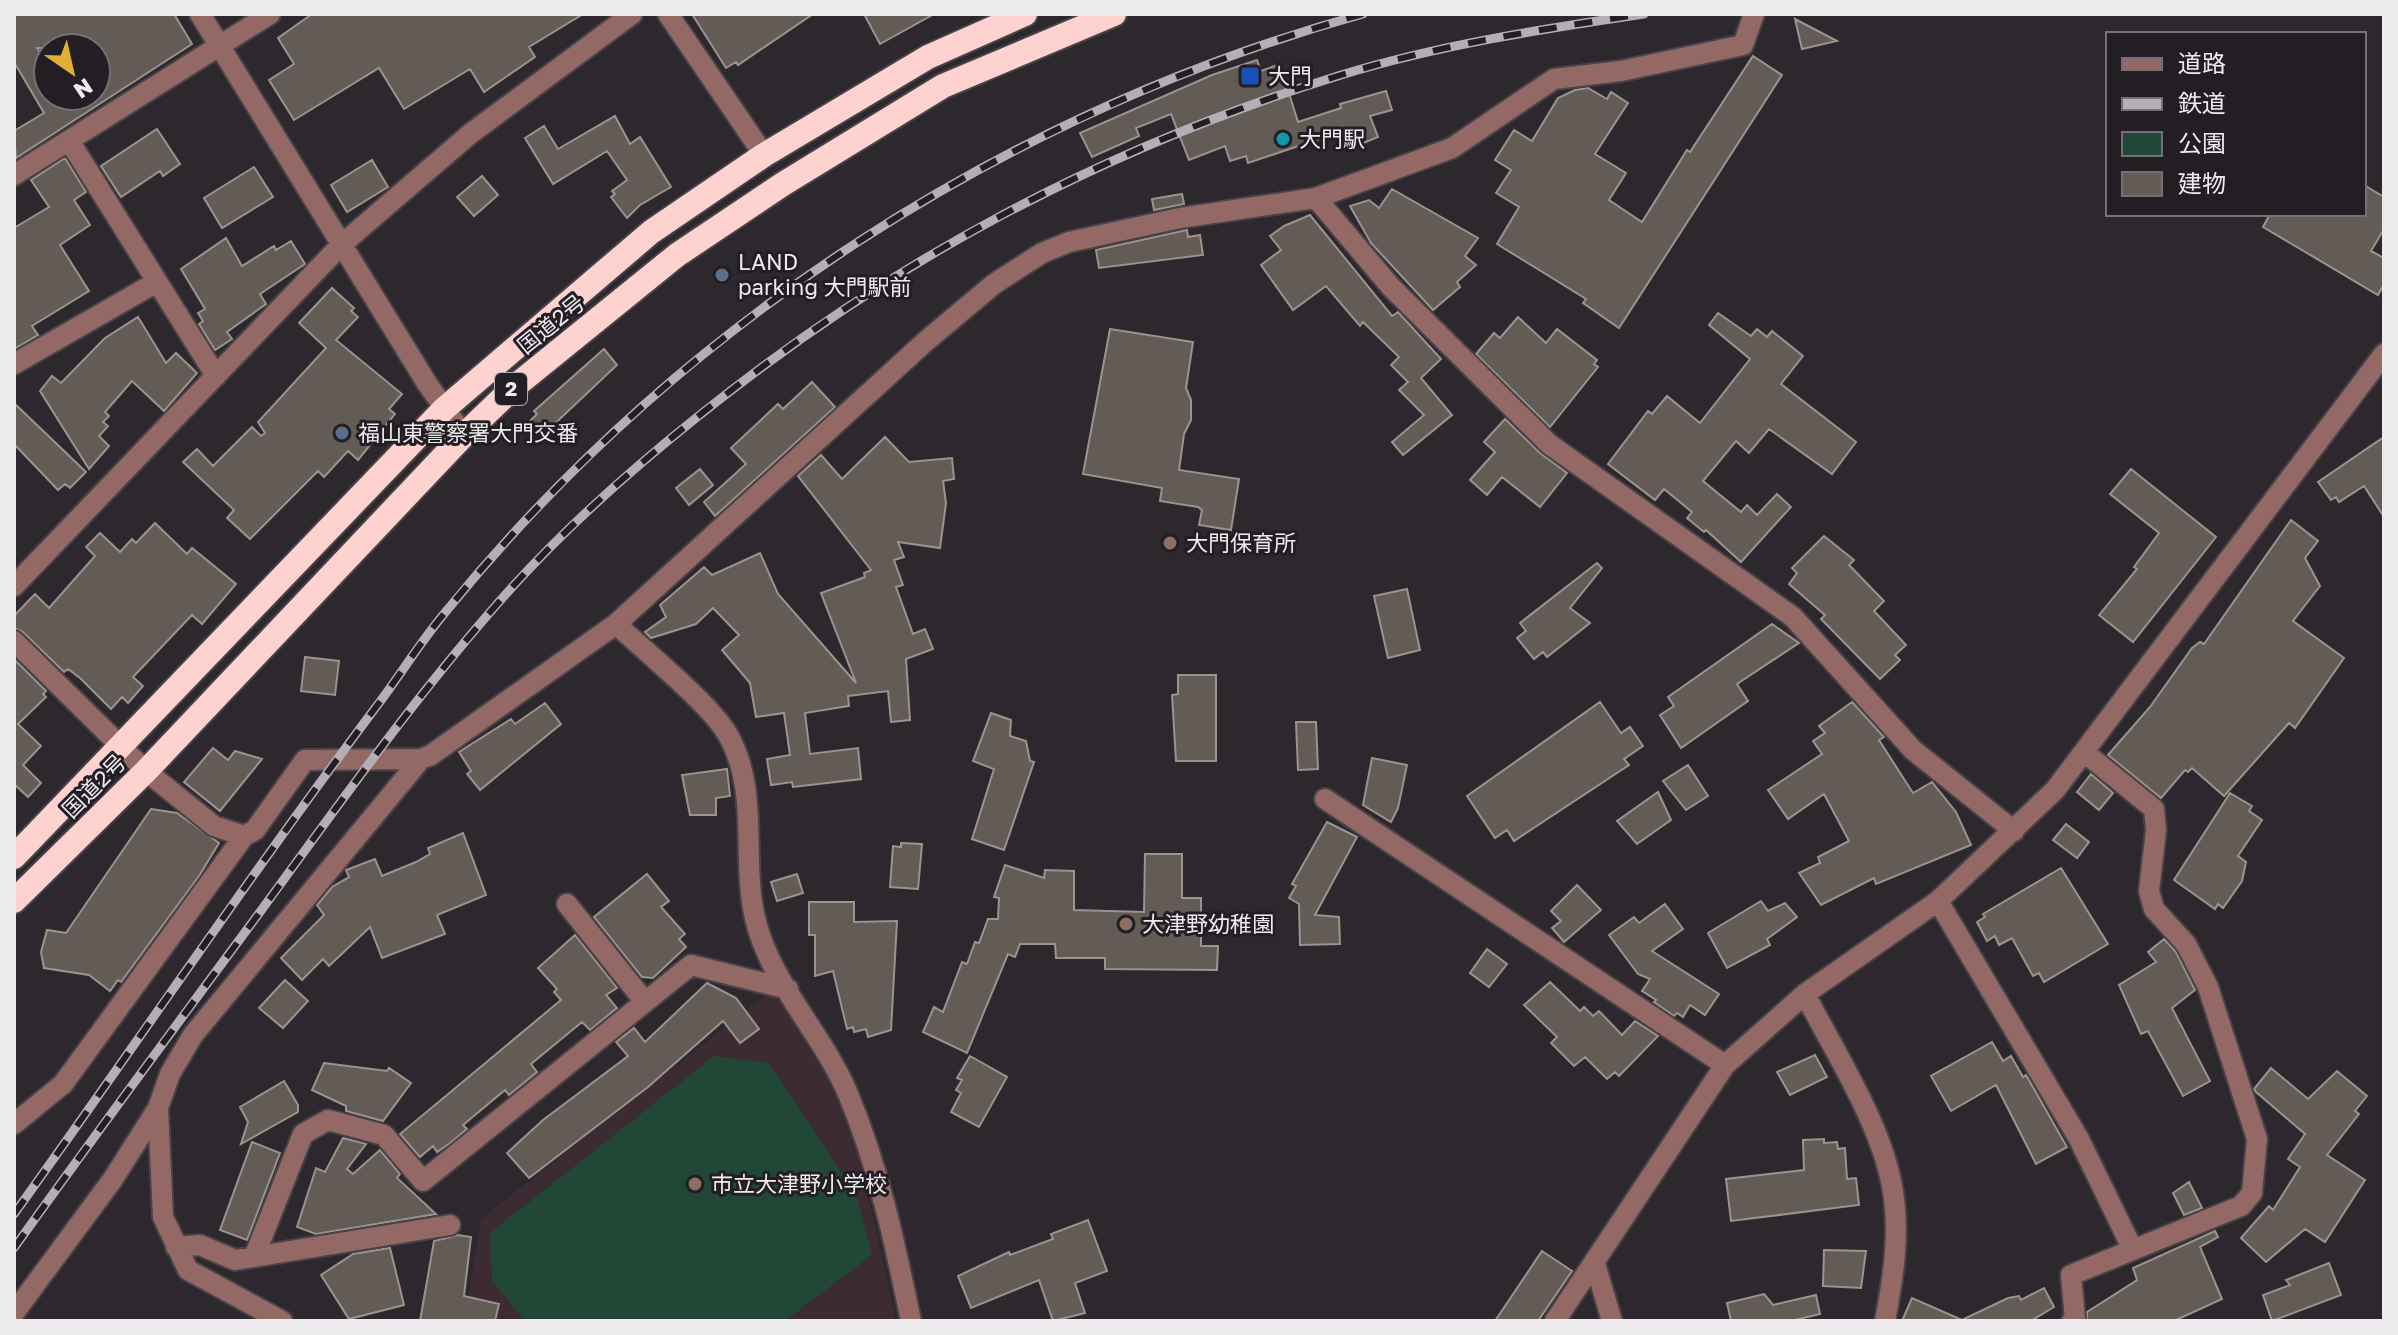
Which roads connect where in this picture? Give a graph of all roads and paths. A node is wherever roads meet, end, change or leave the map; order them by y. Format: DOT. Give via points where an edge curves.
graph roads {
  1 [pos="200,14"];
  2 [pos="270,14"];
  3 [pos="632,14"];
  4 [pos="668,14"];
  5 [pos="1025,14"];
  6 [pos="1114,14"];
  7 [pos="1754,14"];
  8 [pos="220,45"];
  9 [pos="70,142"];
  10 [pos="764,155"];
  11 [pos="14,175"];
  12 [pos="1316,198"];
  13 [pos="341,245"];
  14 [pos="155,283"];
  15 [pos="2384,354"];
  16 [pos="14,364"];
  17 [pos="216,376"];
  18 [pos="444,409"];
  19 [pos="464,435"];
  20 [pos="14,586"];
  21 [pos="616,624"];
  22 [pos="14,641"];
  23 [pos="123,745"];
  24 [pos="2084,752"];
  25 [pos="421,759"];
  26 [pos="146,771"];
  27 [pos="1325,799"];
  28 [pos="2014,831"];
  29 [pos="244,836"];
  30 [pos="14,857"];
  31 [pos="14,901"];
  32 [pos="1938,901"];
  33 [pos="567,904"];
  34 [pos="788,989"];
  35 [pos="1805,994"];
  36 [pos="645,1002"];
  37 [pos="1725,1065"];
  38 [pos="158,1108"];
  39 [pos="14,1124"];
  40 [pos="450,1225"];
  41 [pos="176,1247"];
  42 [pos="2133,1250"];
  43 [pos="254,1257"];
  44 [pos="1595,1264"];
  45 [pos="14,1313"];
  46 [pos="2074,1320"];
  47 [pos="282,1321"];
  48 [pos="911,1321"];
  49 [pos="1555,1321"];
  50 [pos="1612,1321"];
  51 [pos="1885,1321"];
  1 -- 8 [label="street"];
  2 -- 8 [label="street"];
  3 -- 13 [label="street" via="470,134"];
  4 -- 10 [label="street"];
  5 -- 10 [label="highway, 国道2号 / 2" via="928,57"];
  6 -- 19 [label="highway, 国道2号 / 2" via="943,86 783,184 677,255 513,388"];
  7 -- 12 [label="street" via="1743,45 1554,79 1452,148"];
  8 -- 9 [label="street"];
  8 -- 13 [label="street"];
  9 -- 11 [label="street"];
  9 -- 14 [label="street"];
  10 -- 18 [label="highway, 国道2号 / 2" via="651,232"];
  12 -- 21 [label="street" via="1180,218 1069,242 1042,253 994,284 926,341"];
  12 -- 28 [label="street" via="1391,287 1549,444 1793,617 1913,750"];
  13 -- 17 [label="street"];
  13 -- 18 [label="street"];
  14 -- 16 [label="street"];
  14 -- 17 [label="street"];
  15 -- 24 [label="street"];
  17 -- 20 [label="street"];
  18 -- 19 [label="street"];
  18 -- 23 [label="highway, 国道2号 / 2"];
  19 -- 26 [label="highway, 国道2号 / 2"];
  21 -- 25 [label="street"];
  21 -- 34 [label="street" via="713,716 734,747 744,773 755,917 767,954"];
  22 -- 23 [label="street"];
  23 -- 26 [label="street"];
  23 -- 30 [label="highway, 国道2号 / 2"];
  24 -- 28 [label="street"];
  24 -- 42 [label="street" via="2154,809 2149,891 2154,909 2186,944 2208,987 2257,1139 2252,1193 2241,1206"];
  25 -- 29 [label="street" via="305,760 255,830"];
  25 -- 38 [label="street" via="193,1035"];
  26 -- 29 [label="street" via="214,826"];
  26 -- 31 [label="highway, 国道2号 / 2"];
  27 -- 37 [label="street"];
  28 -- 32 [label="street"];
  29 -- 39 [label="street" via="63,1084"];
  32 -- 35 [label="street"];
  32 -- 42 [label="street" via="2079,1139"];
  33 -- 36 [label="street"];
  34 -- 36 [label="street" via="691,965"];
  34 -- 48 [label="street" via="848,1093 884,1196"];
  35 -- 37 [label="street"];
  35 -- 51 [label="street" via="1874,1132 1893,1189 1894,1276"];
  36 -- 43 [label="street" via="423,1181 384,1135 328,1120 303,1134"];
  37 -- 44 [label="street"];
  38 -- 41 [label="street" via="163,1217"];
  38 -- 45 [label="street"];
  40 -- 43 [label="street"];
  41 -- 43 [label="street" via="200,1245 235,1260"];
  41 -- 47 [label="street" via="188,1270"];
  42 -- 46 [label="street" via="2071,1275"];
  44 -- 49 [label="street"];
  44 -- 50 [label="street"];
}
